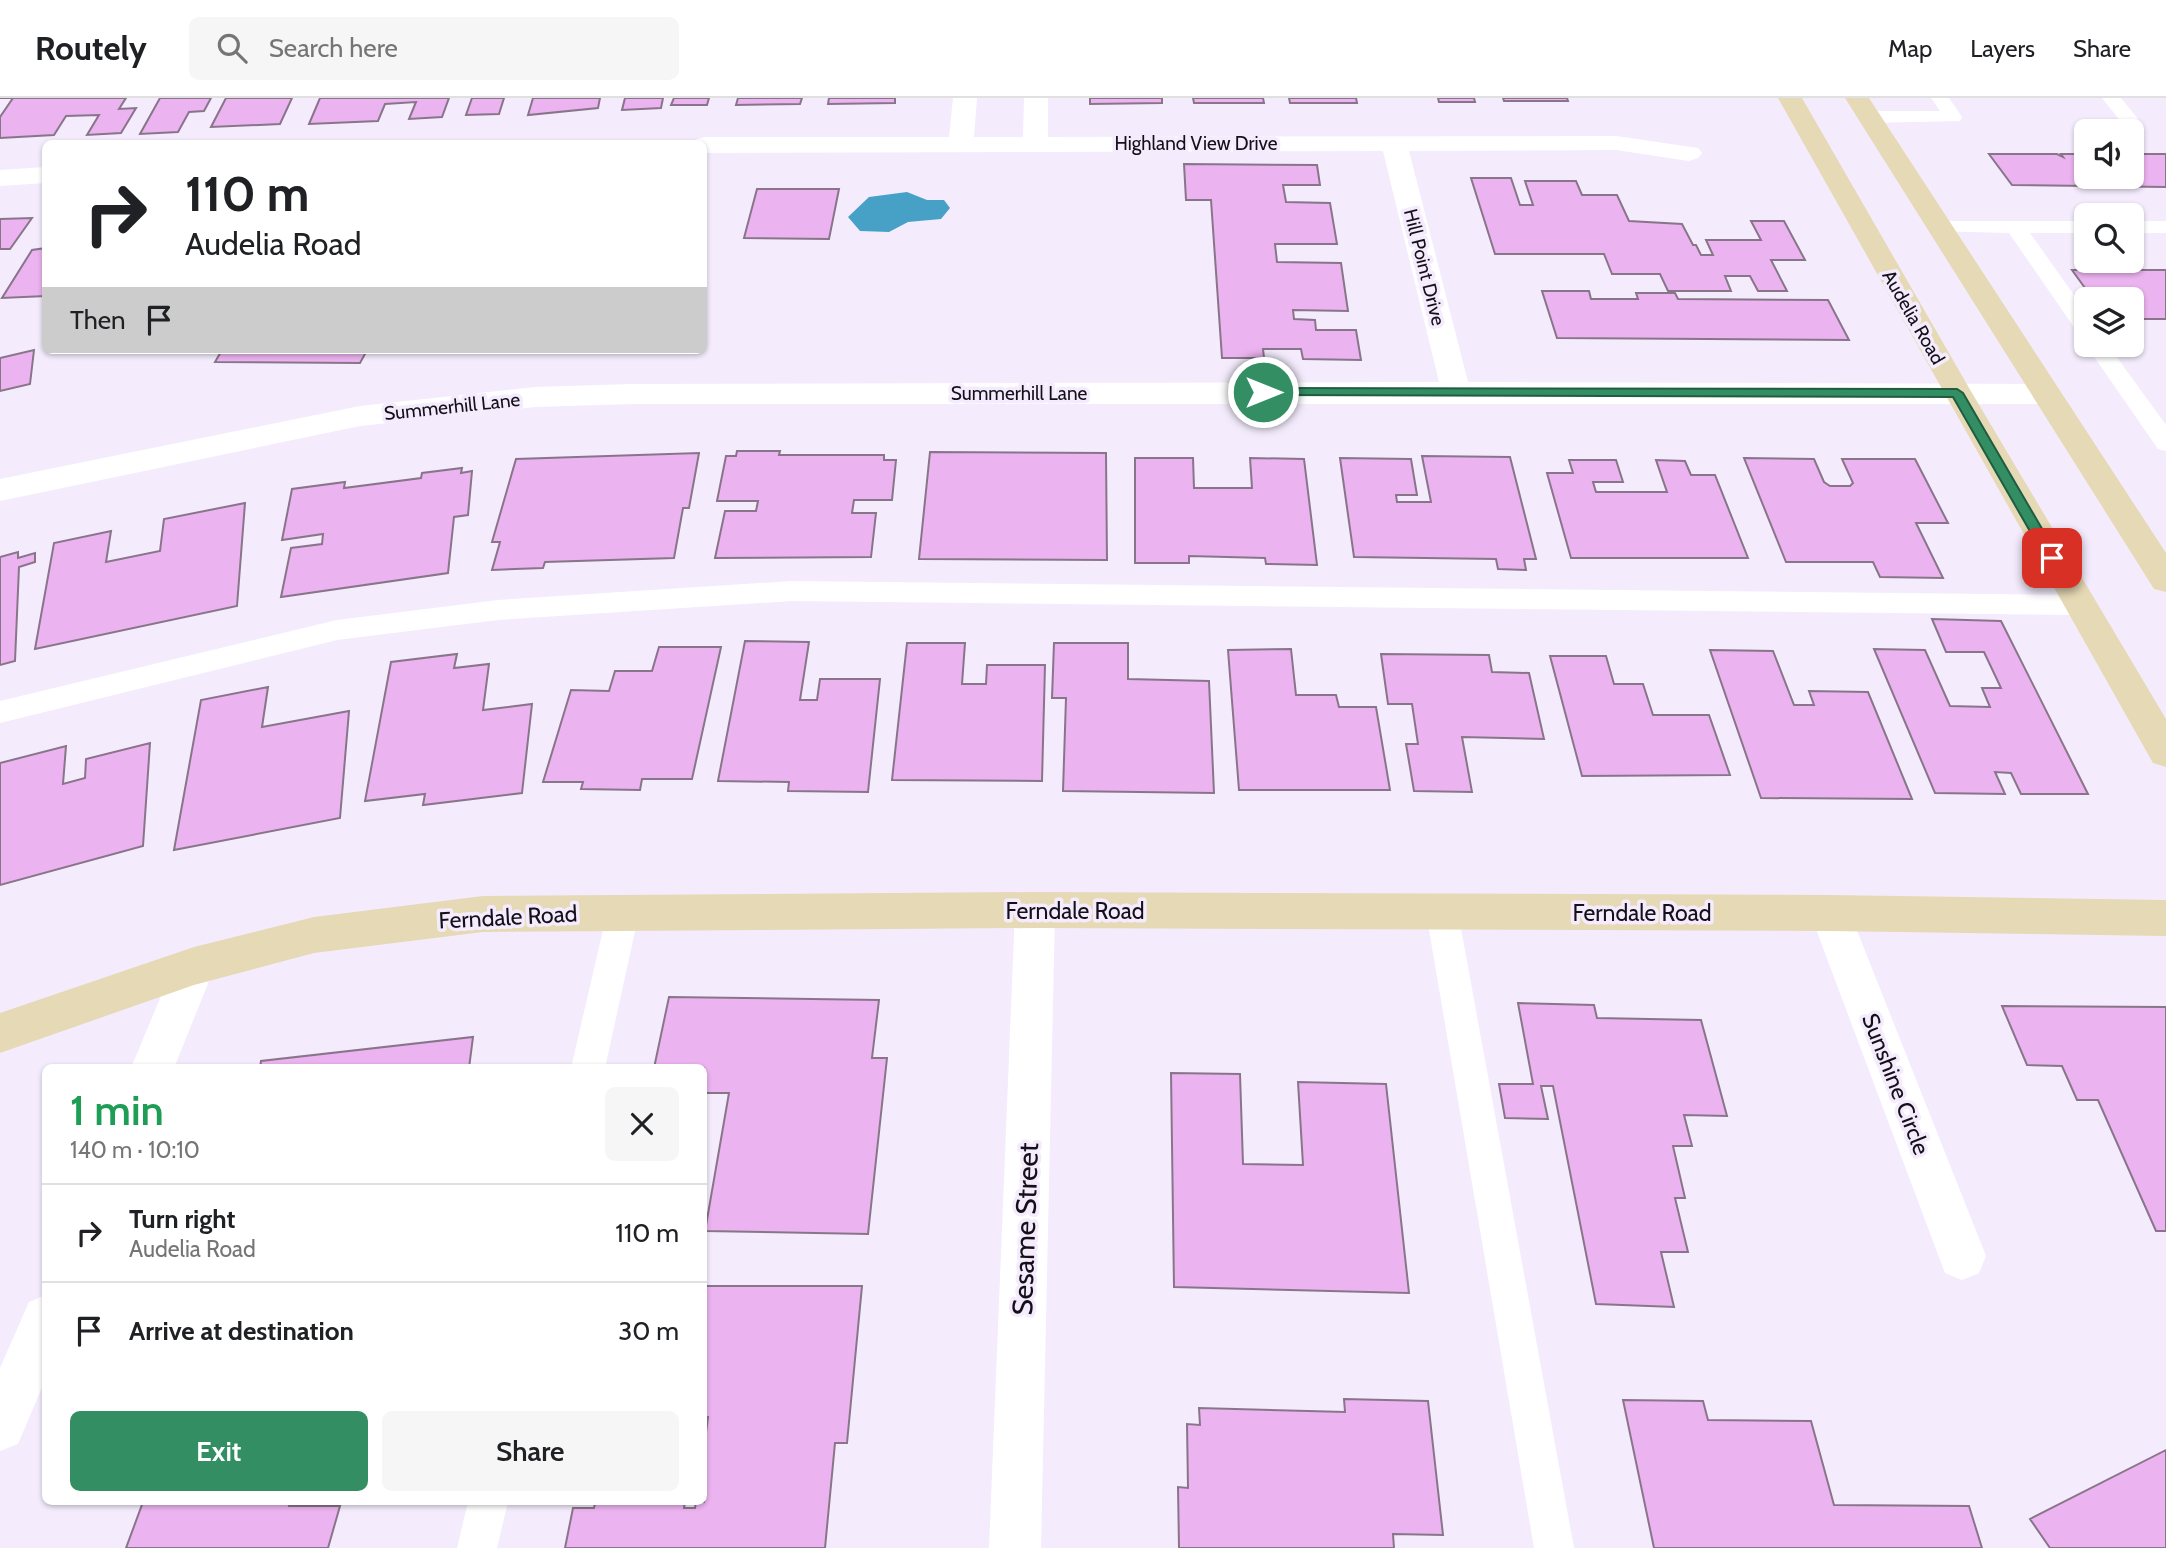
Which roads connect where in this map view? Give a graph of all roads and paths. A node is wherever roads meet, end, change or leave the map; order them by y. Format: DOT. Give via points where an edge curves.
graph roads {
  1 [pos="965,98"];
  2 [pos="1036,98"];
  3 [pos="1790,98"];
  4 [pos="1940,98"];
  5 [pos="2111,98"];
  6 [pos="1862,107"];
  7 [pos="2129,119"];
  8 [pos="961,143"];
  9 [pos="1035,143"];
  10 [pos="1394,143"];
  11 [pos="707,145"];
  12 [pos="1689,153"];
  13 [pos="42,175"];
  14 [pos="0,178"];
  15 [pos="1942,227"];
  16 [pos="2015,227"];
  17 [pos="2074,227"];
  18 [pos="2144,227"];
  19 [pos="2166,227"];
  20 [pos="2074,311"];
  21 [pos="2105,357"];
  22 [pos="1455,392"];
  23 [pos="1957,393"];
  24 [pos="2046,394"];
  25 [pos="2166,443"];
  26 [pos="0,490"];
  27 [pos="2166,580"];
  28 [pos="2080,605"];
  29 [pos="0,712"];
  30 [pos="2166,752"];
  31 [pos="1035,911"];
  32 [pos="1442,912"];
  33 [pos="623,913"];
  34 [pos="1830,913"];
  35 [pos="2166,918"];
  36 [pos="194,966"];
  37 [pos="0,1033"];
  38 [pos="154,1064"];
  39 [pos="589,1064"];
  40 [pos="1962,1255"];
  41 [pos="42,1328"];
  42 [pos="0,1426"];
  43 [pos="487,1505"];
  44 [pos="477,1548"];
  45 [pos="1015,1548"];
  46 [pos="1554,1548"];
  1 -- 8 [label="street"];
  2 -- 9 [label="street"];
  3 -- 23 [label="main road, Audelia Road"];
  4 -- 6 [label="lane" via="1953,117"];
  5 -- 7 [label="lane"];
  6 -- 15 [label="main road"];
  8 -- 9 [label="street, Highland View Drive"];
  8 -- 11 [label="street, Highland View Drive"];
  9 -- 10 [label="street, Highland View Drive"];
  10 -- 12 [label="street, Highland View Drive" via="1616,143"];
  10 -- 22 [label="street, Hill Point Drive"];
  13 -- 14 [label="street"];
  15 -- 16 [label="lane"];
  15 -- 24 [label="main road"];
  16 -- 17 [label="lane"];
  16 -- 20 [label="lane"];
  18 -- 19 [label="lane"];
  21 -- 25 [label="lane"];
  22 -- 23 [label="street, Summerhill Lane"];
  22 -- 26 [label="street, Summerhill Lane" via="535,397 360,416"];
  23 -- 24 [label="street, Summerhill Lane"];
  23 -- 28 [label="main road, Audelia Road"];
  24 -- 27 [label="main road"];
  28 -- 29 [label="lane" via="792,591 498,610 337,630"];
  28 -- 30 [label="main road, Audelia Road"];
  31 -- 32 [label="main road, Ferndale Road"];
  31 -- 33 [label="main road, Ferndale Road"];
  31 -- 45 [label="street, Sesame Street"];
  32 -- 34 [label="main road, Ferndale Road"];
  32 -- 46 [label="lane"];
  33 -- 36 [label="main road, Ferndale Road" via="483,914 314,934"];
  33 -- 39 [label="lane"];
  34 -- 35 [label="main road, Ferndale Road"];
  34 -- 40 [label="street, Sunshine Circle"];
  36 -- 37 [label="main road, Ferndale Road"];
  36 -- 38 [label="street"];
  41 -- 42 [label="street"];
  43 -- 44 [label="lane"];
}
